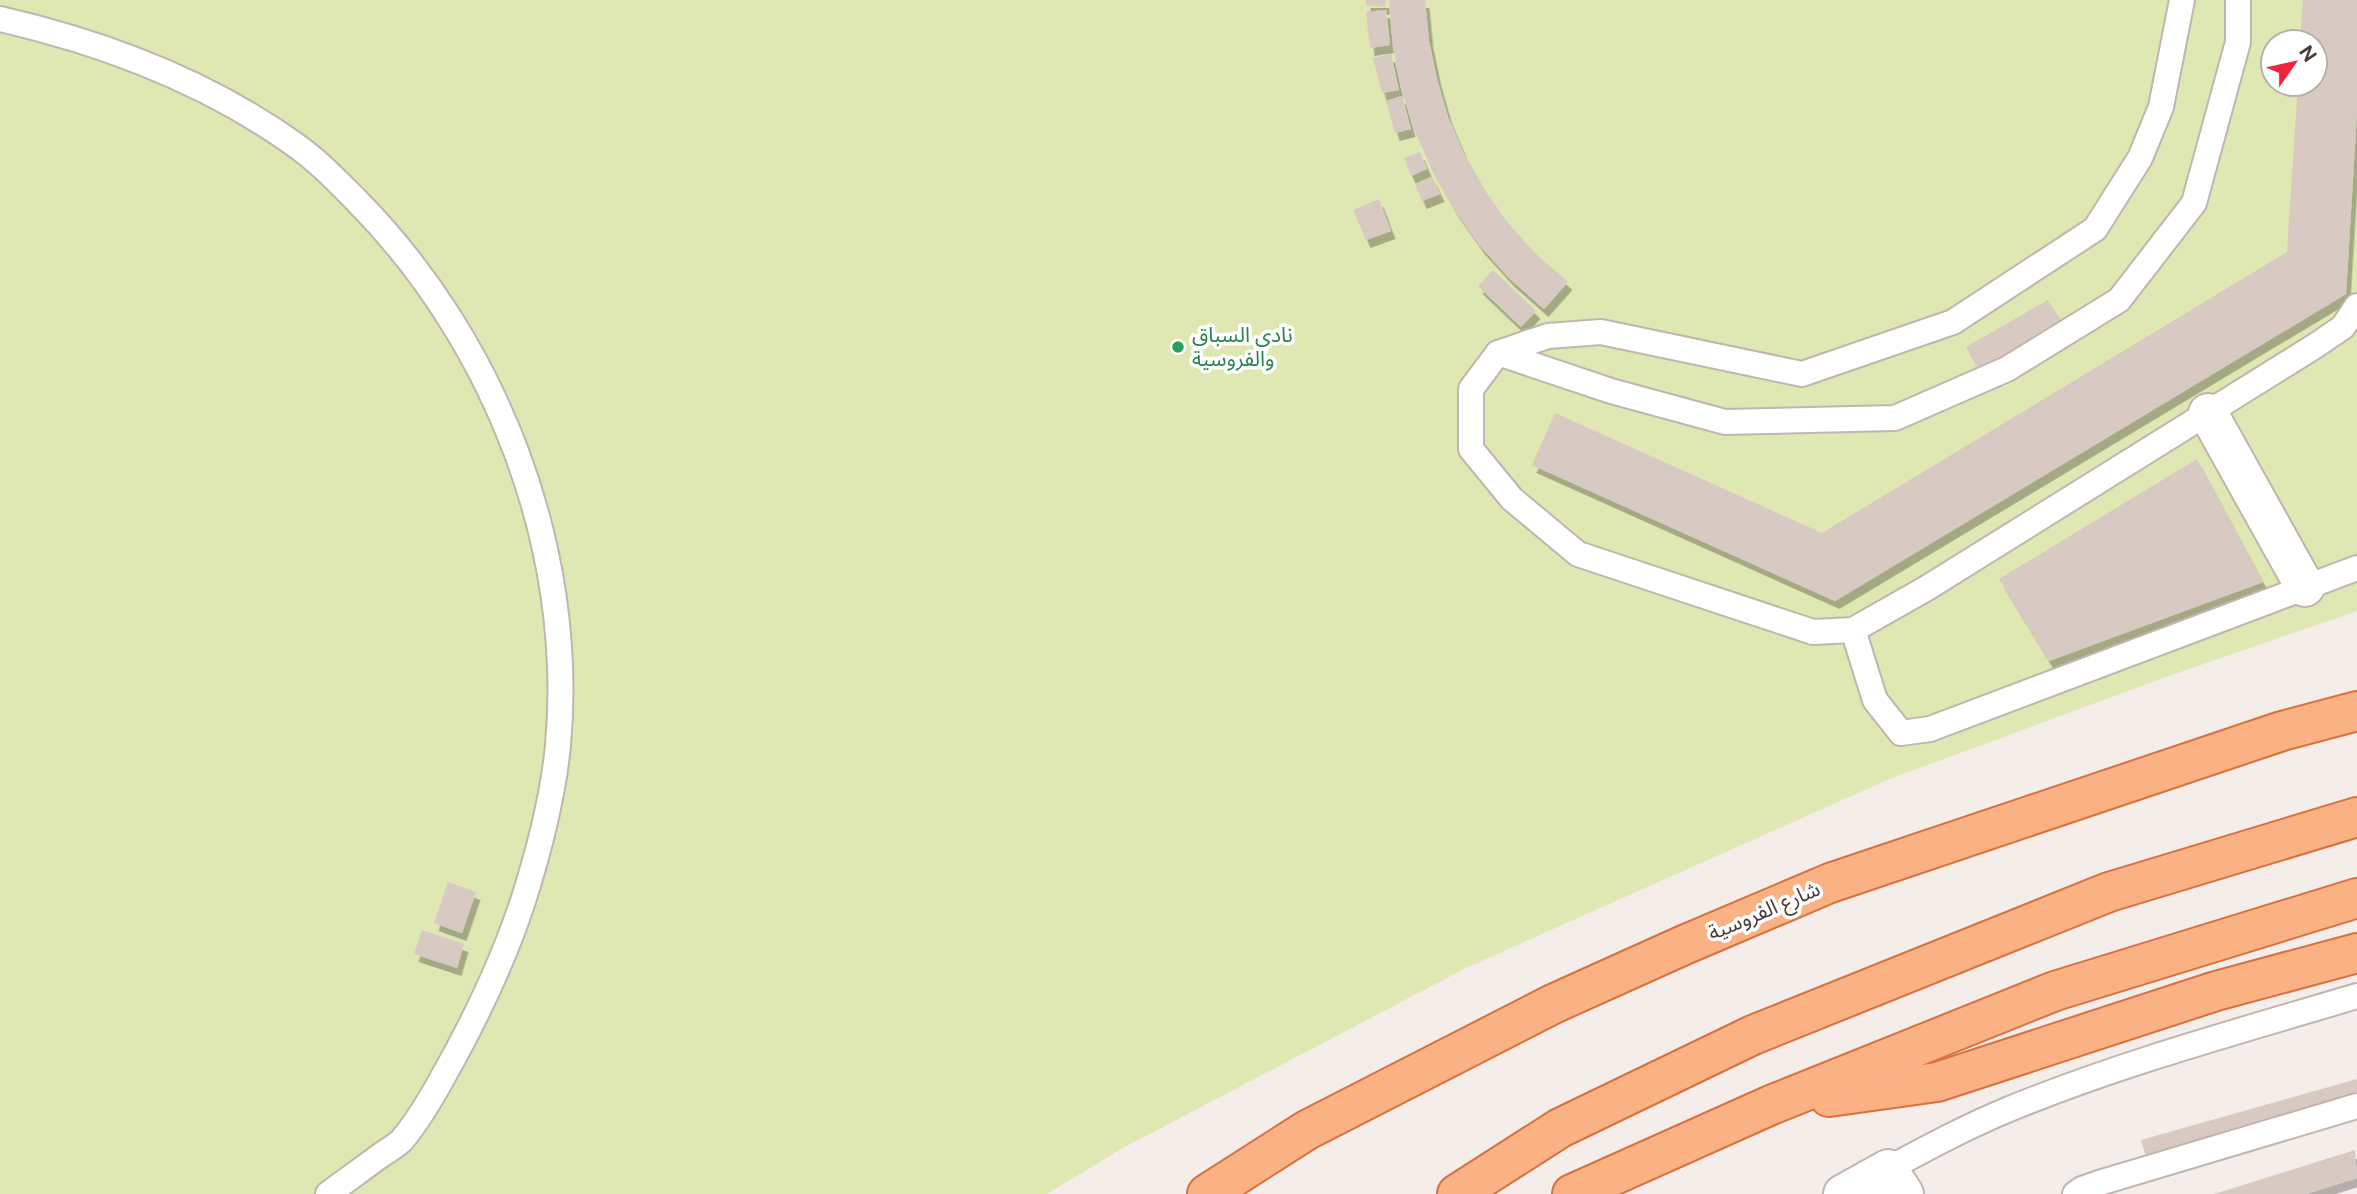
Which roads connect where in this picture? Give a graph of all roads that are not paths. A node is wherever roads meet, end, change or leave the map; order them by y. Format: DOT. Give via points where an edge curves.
graph roads {
  1 [pos="2182,0"];
  2 [pos="2238,0"];
  3 [pos="0,19"];
  4 [pos="2357,306"];
  5 [pos="1498,353"];
  6 [pos="2208,413"];
  7 [pos="2357,568"];
  8 [pos="2305,587"];
  9 [pos="1853,630"];
  10 [pos="2357,710"];
  11 [pos="2357,817"];
  12 [pos="2357,898"];
  13 [pos="2357,953"];
  14 [pos="2357,996"];
  15 [pos="1771,1105"];
  16 [pos="2357,1106"];
  17 [pos="1896,1182"];
  18 [pos="328,1194"];
  19 [pos="1207,1194"];
  20 [pos="1457,1194"];
  21 [pos="1572,1194"];
  22 [pos="1843,1194"];
  23 [pos="2075,1194"];
  1 -- 5 [label="lane" via="2161,107 2140,158 2095,229 1953,322 1801,374 1601,332 1548,335"];
  2 -- 5 [label="lane" via="2238,42 2194,203 2119,300 2007,369 1895,418 1725,422"];
  3 -- 18 [label="lane" via="115,52 178,78 296,145 341,184 382,227 453,322 502,416 529,489 545,551 560,680 558,745 533,870 490,986 434,1092 401,1141"];
  4 -- 6 [label="lane" via="2343,327"];
  5 -- 9 [label="lane" via="1471,389 1471,449 1512,499 1578,554 1813,632"];
  6 -- 8 [label="street"];
  6 -- 9 [label="lane"];
  7 -- 8 [label="lane"];
  8 -- 9 [label="lane" via="1930,729 1901,733 1875,700"];
  10 -- 19 [label="highway, شارع الفروسية" via="1830,883 1553,1004 1307,1130"];
  11 -- 20 [label="highway" via="2109,892 1753,1035 1560,1128"];
  12 -- 15 [label="highway" via="2055,991"];
  13 -- 15 [label="highway" via="2216,992 1937,1082"];
  14 -- 17 [label="lane" via="2134,1063 2005,1111 1945,1139"];
  15 -- 21 [label="highway"];
  16 -- 23 [label="lane"];
  17 -- 22 [label="street"];
}
